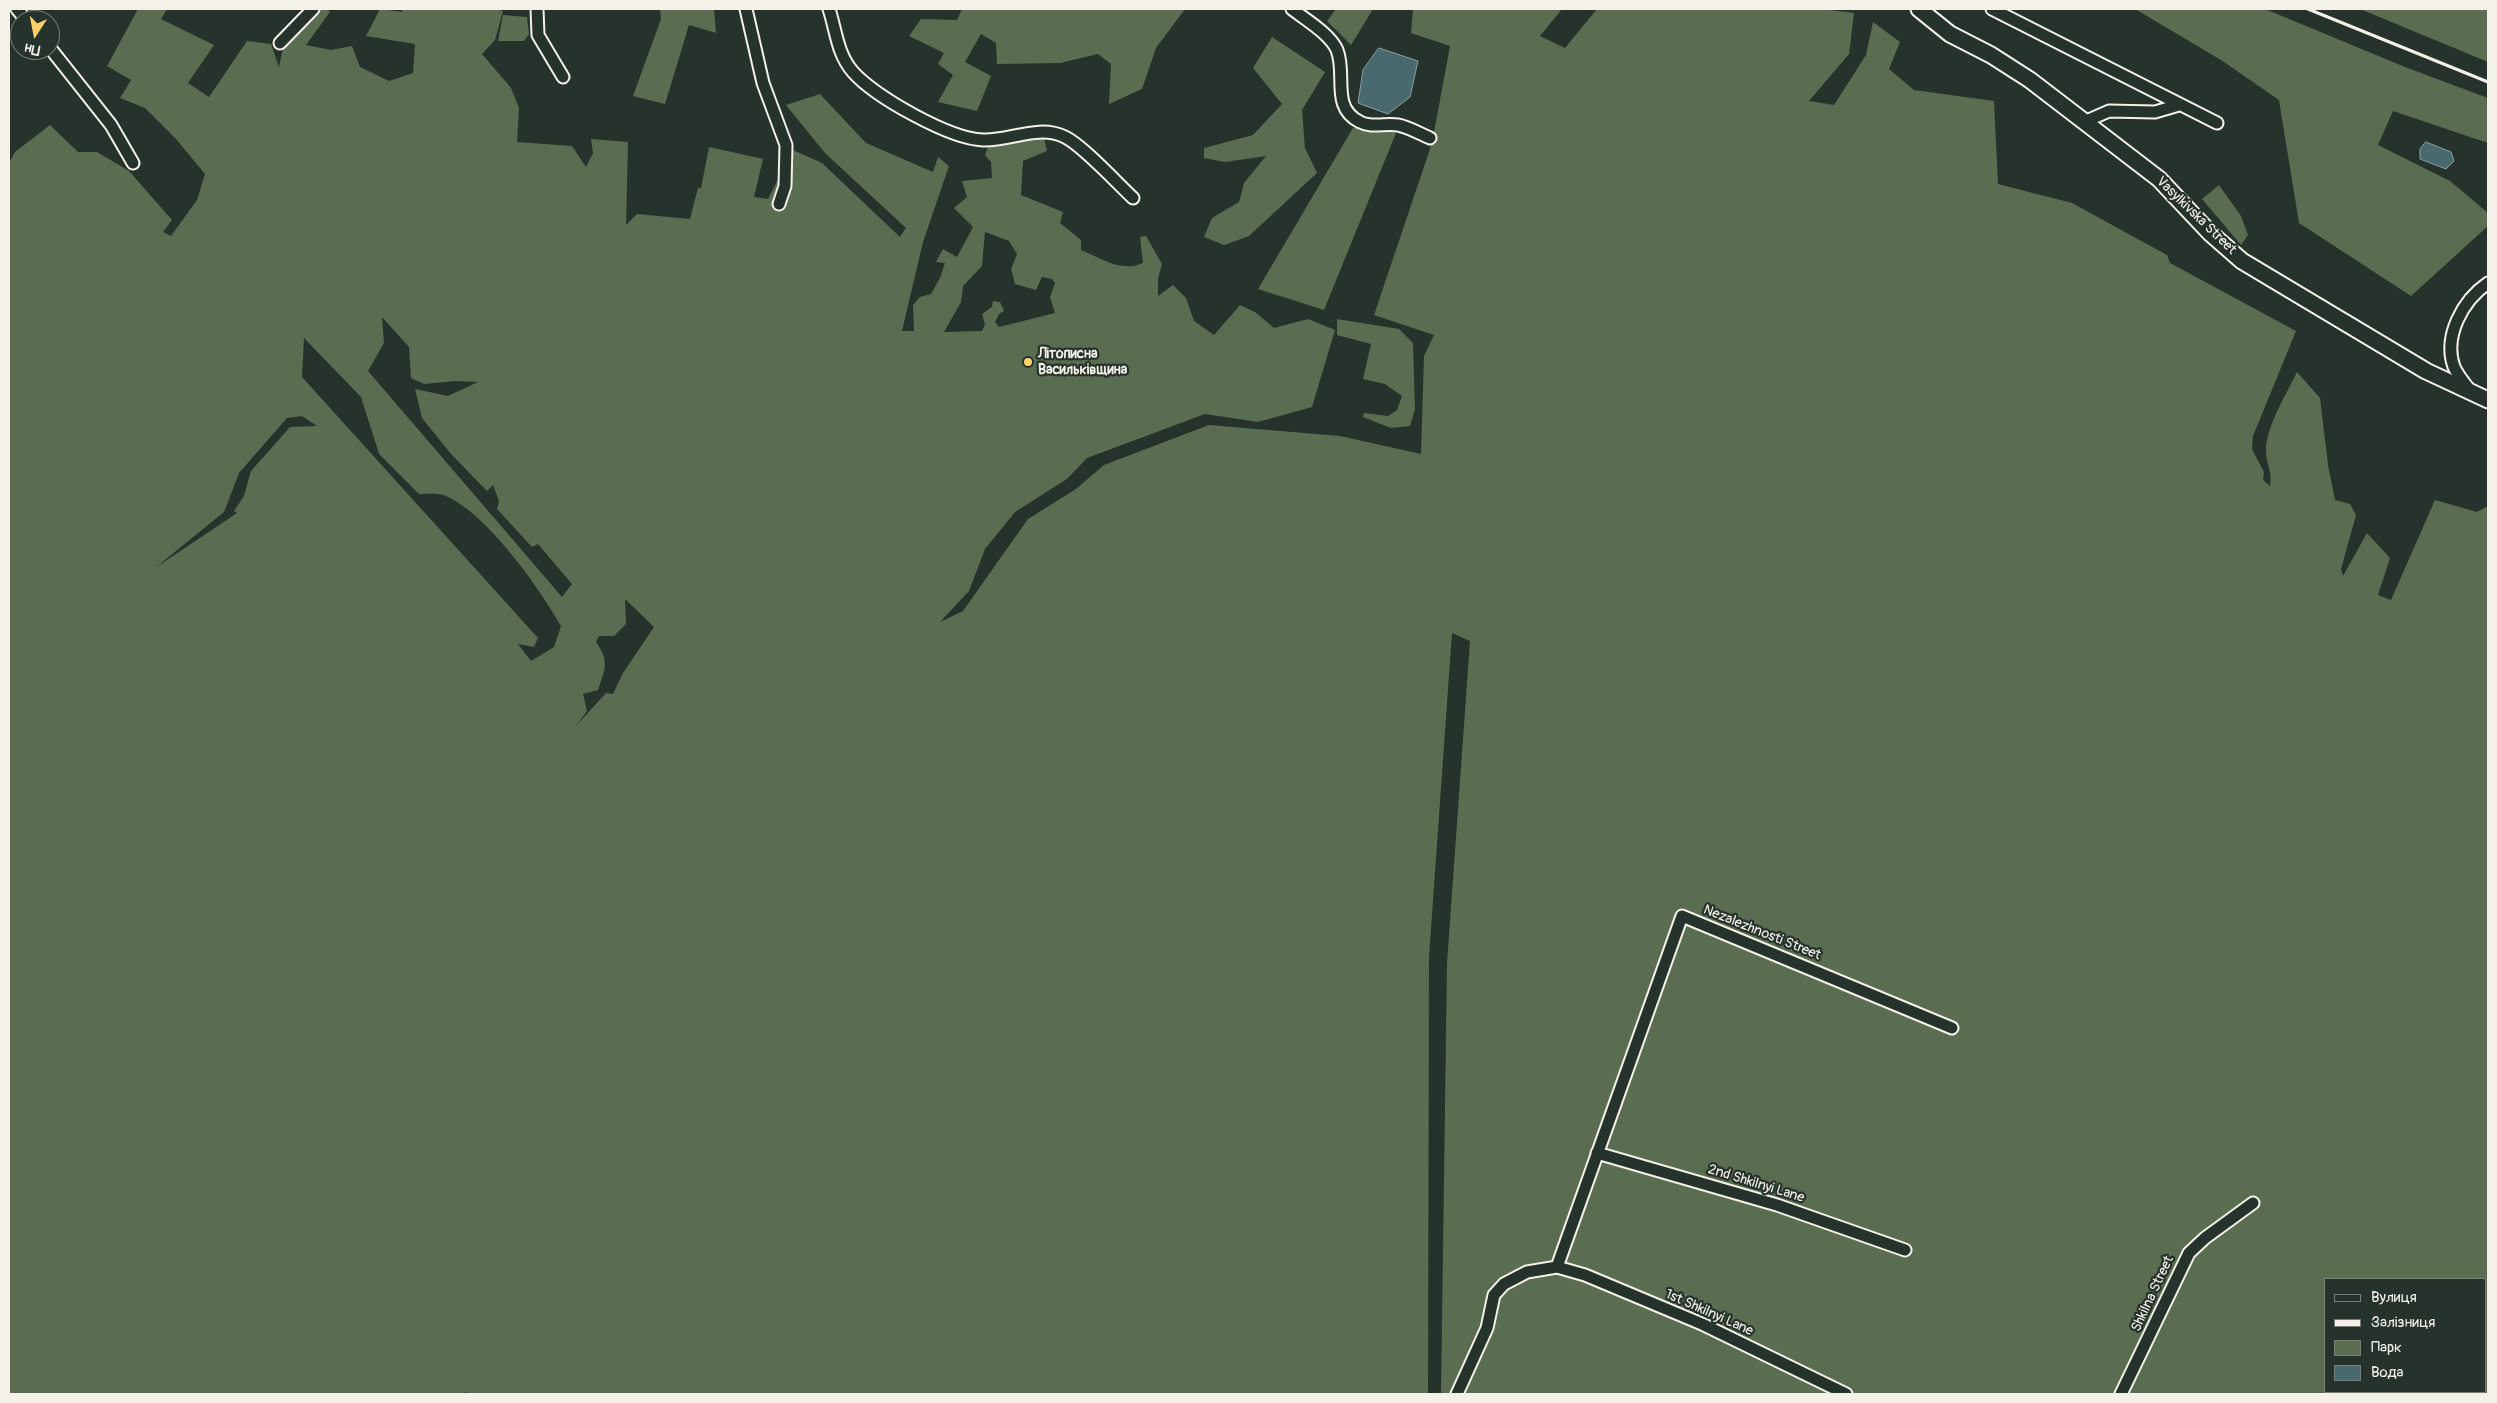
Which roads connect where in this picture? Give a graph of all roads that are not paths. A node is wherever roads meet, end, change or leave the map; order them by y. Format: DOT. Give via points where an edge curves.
graph roads {
  1 [pos="313,9"];
  2 [pos="537,9"];
  3 [pos="746,9"];
  4 [pos="829,9"];
  5 [pos="1292,9"];
  6 [pos="1919,9"];
  7 [pos="1992,9"];
  8 [pos="280,42"];
  9 [pos="60,60"];
  10 [pos="563,78"];
  11 [pos="2179,105"];
  12 [pos="2084,122"];
  13 [pos="2217,123"];
  14 [pos="1430,138"];
  15 [pos="134,163"];
  16 [pos="1133,198"];
  17 [pos="779,204"];
  18 [pos="2488,283"];
  19 [pos="2473,394"];
  20 [pos="2488,400"];
  21 [pos="1952,1028"];
  22 [pos="1597,1153"];
  23 [pos="2253,1202"];
  24 [pos="1905,1250"];
  25 [pos="1557,1267"];
  26 [pos="1458,1394"];
  27 [pos="1846,1394"];
  28 [pos="2121,1394"];
  1 -- 8 [label="street"];
  2 -- 10 [label="street" via="538,35"];
  3 -- 17 [label="street" via="776,125 786,145 785,186"];
  4 -- 16 [label="street" via="840,52 853,72 895,105 951,133 983,140 1048,132 1066,137"];
  5 -- 14 [label="street" via="1332,42 1337,51 1339,91 1347,113 1362,123 1398,125"];
  6 -- 12 [label="street, Vasylkivska Street" via="1950,34 2030,80"];
  7 -- 11 [label="street"];
  9 -- 15 [label="street" via="111,125"];
  11 -- 12 [label="street" via="2156,112 2109,111"];
  11 -- 13 [label="street"];
  12 -- 19 [label="street, Vasylkivska Street" via="2159,179 2210,233 2242,261 2426,372"];
  18 -- 19 [label="street" via="2470,298 2462,310 2451,345 2455,369"];
  19 -- 20 [label="street, Vasylkivska Street"];
  21 -- 22 [label="street, Nezalezhnosti Street" via="1682,916"];
  22 -- 24 [label="street, 2nd Shkilnyi Lane" via="1777,1205"];
  22 -- 25 [label="street"];
  23 -- 28 [label="street, Shkilna Street" via="2189,1253"];
  25 -- 26 [label="street" via="1527,1272 1504,1284 1494,1295 1487,1328"];
  25 -- 27 [label="street, 1st Shkilnyi Lane" via="1585,1275 1702,1324"];
}
